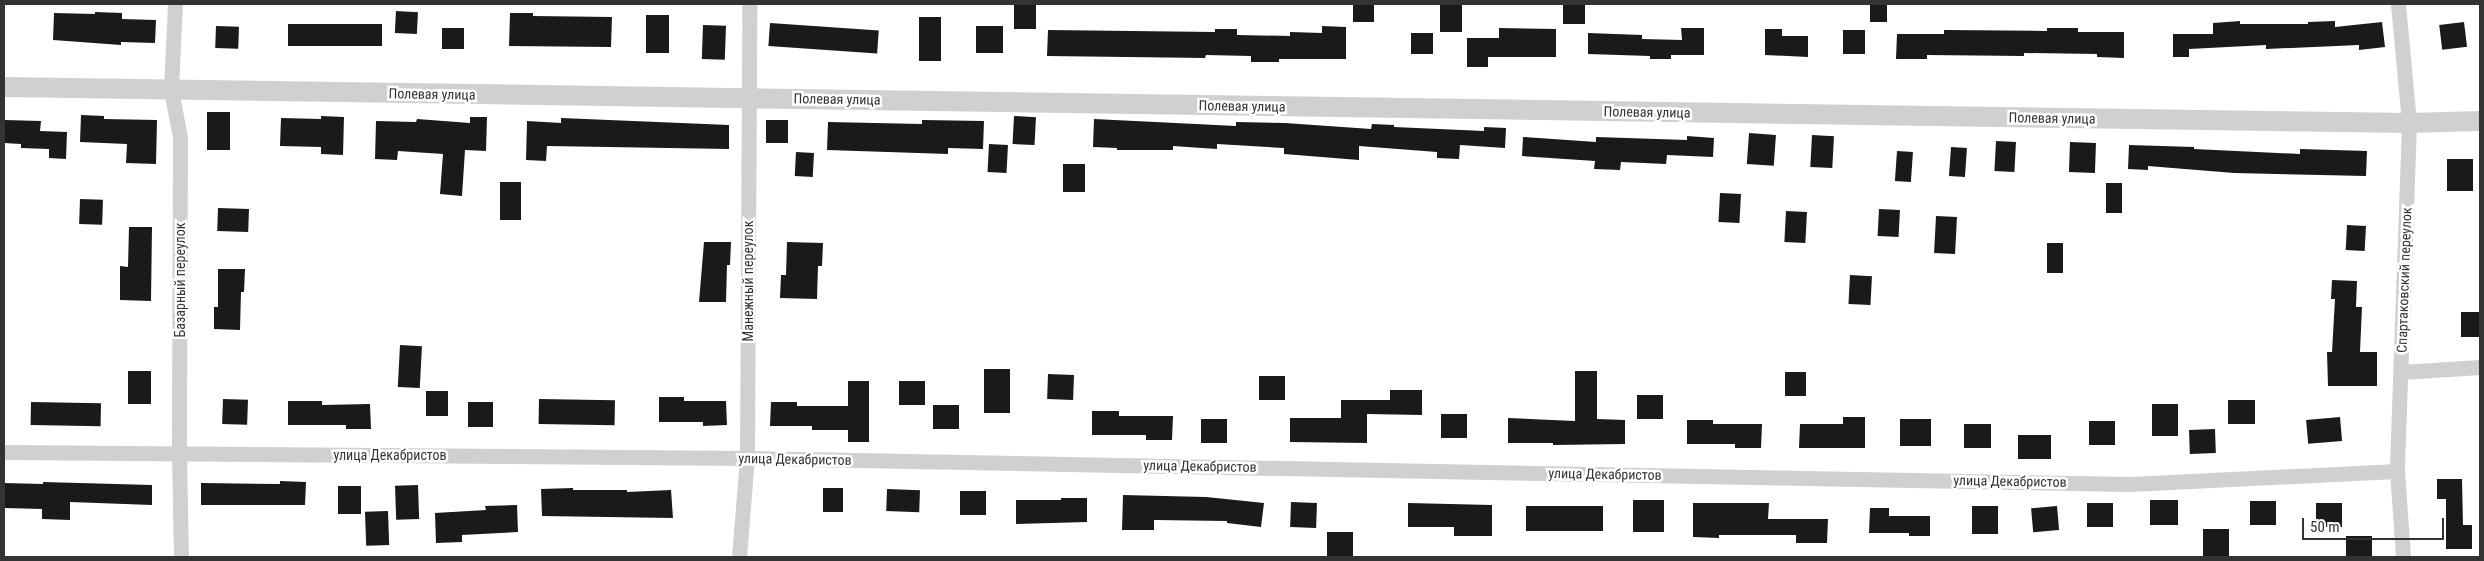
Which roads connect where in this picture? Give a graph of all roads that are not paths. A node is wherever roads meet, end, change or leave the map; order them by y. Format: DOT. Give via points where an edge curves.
graph roads {
  1 [pos="175,4"];
  2 [pos="749,4"];
  3 [pos="2398,4"];
  4 [pos="4,87"];
  5 [pos="171,90"];
  6 [pos="748,98"];
  7 [pos="2480,121"];
  8 [pos="2409,123"];
  9 [pos="2480,367"];
  10 [pos="2401,372"];
  11 [pos="4,452"];
  12 [pos="178,454"];
  13 [pos="748,458"];
  14 [pos="2397,471"];
  15 [pos="181,557"];
  16 [pos="739,557"];
  17 [pos="2403,557"];
  1 -- 5 [label="street, Базарный переулок"];
  2 -- 6 [label="street, Манежный переулок"];
  3 -- 8 [label="street, Спартаковский переулок"];
  4 -- 5 [label="street, Полевая улица"];
  5 -- 6 [label="street, Полевая улица"];
  5 -- 12 [label="street, Базарный переулок" via="180,136"];
  6 -- 8 [label="street, Полевая улица"];
  6 -- 13 [label="street, Манежный переулок"];
  7 -- 8 [label="street, Полевая улица"];
  8 -- 10 [label="street, Спартаковский переулок"];
  9 -- 10 [label="street"];
  10 -- 14 [label="street, Спартаковский переулок"];
  11 -- 12 [label="street, улица Декабристов"];
  12 -- 13 [label="street, улица Декабристов"];
  12 -- 15 [label="street, Базарный переулок"];
  13 -- 14 [label="street, улица Декабристов" via="2130,484"];
  13 -- 16 [label="street, Манежный переулок"];
  14 -- 17 [label="street, Спартаковский переулок"];
}
